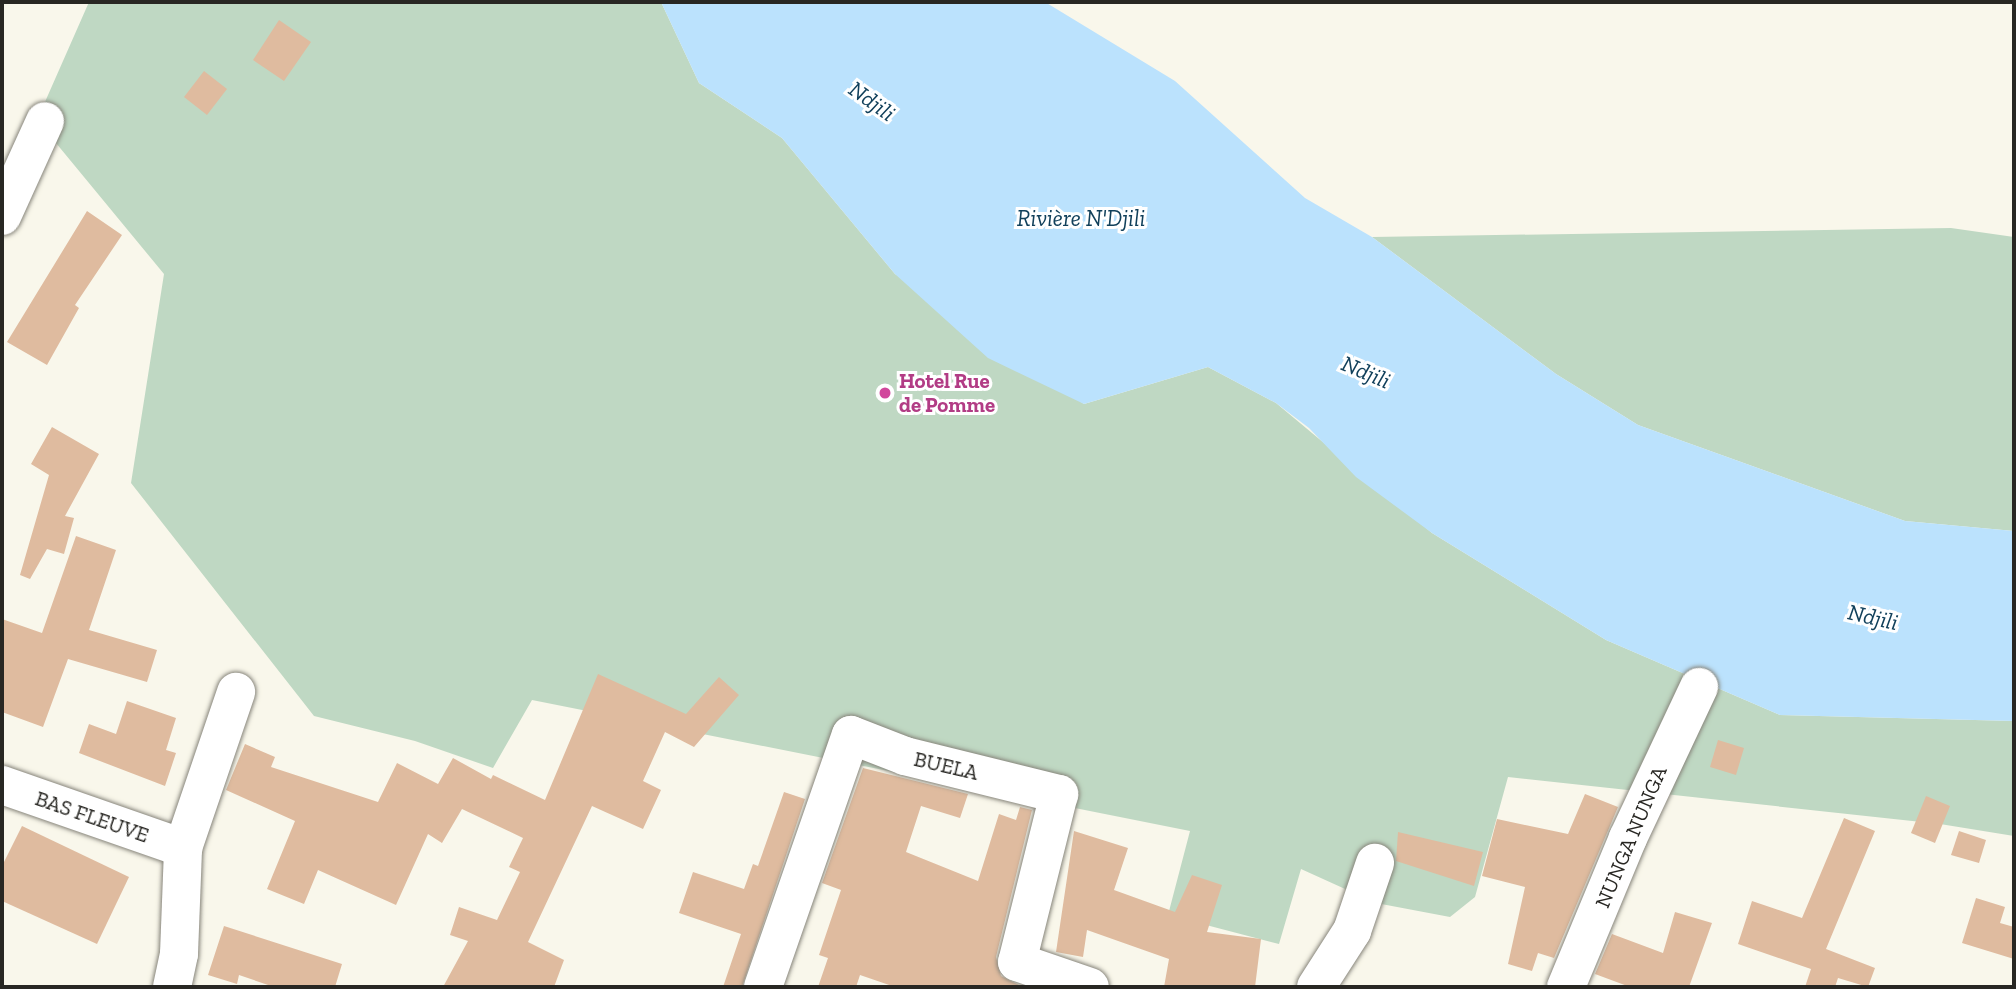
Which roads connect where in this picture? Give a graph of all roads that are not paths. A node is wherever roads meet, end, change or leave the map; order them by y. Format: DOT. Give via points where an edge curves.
graph roads {
  1 [pos="45,121"];
  2 [pos="2,216"];
  3 [pos="1699,687"];
  4 [pos="236,692"];
  5 [pos="2,785"];
  6 [pos="183,848"];
  7 [pos="1375,863"];
  8 [pos="172,987"];
  9 [pos="763,987"];
  10 [pos="1090,987"];
  11 [pos="1316,987"];
  12 [pos="1566,987"];
  1 -- 2 [label="street"];
  3 -- 12 [label="street, NUNGA NUNGA" via="1628,838"];
  4 -- 6 [label="street"];
  5 -- 6 [label="street, BAS FLEUVE"];
  6 -- 8 [label="street" via="179,954"];
  7 -- 11 [label="street" via="1352,932"];
  9 -- 10 [label="street, BUELA" via="850,735 905,756 1059,794 1017,962"];
}
